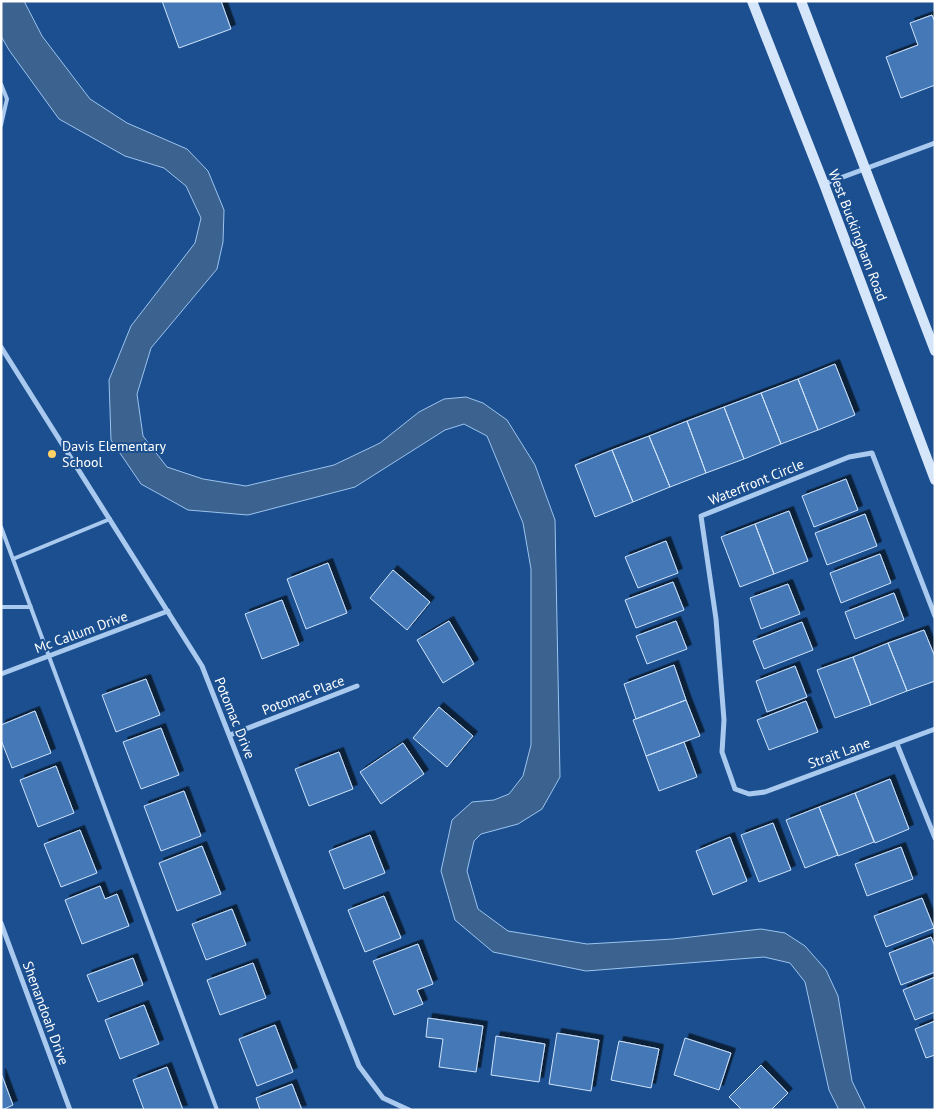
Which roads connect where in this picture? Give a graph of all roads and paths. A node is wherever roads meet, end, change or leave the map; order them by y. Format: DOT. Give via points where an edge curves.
graph roads {
  1 [pos="752,1"];
  2 [pos="801,1"];
  3 [pos="1,84"];
  4 [pos="1,125"];
  5 [pos="935,142"];
  6 [pos="865,169"];
  7 [pos="824,184"];
  8 [pos="1,347"];
  9 [pos="935,351"];
  10 [pos="935,480"];
  11 [pos="110,520"];
  12 [pos="1,527"];
  13 [pos="13,559"];
  14 [pos="1,606"];
  15 [pos="30,608"];
  16 [pos="168,611"];
  17 [pos="935,616"];
  18 [pos="48,656"];
  19 [pos="1,674"];
  20 [pos="357,686"];
  21 [pos="935,729"];
  22 [pos="230,735"];
  23 [pos="897,744"];
  24 [pos="749,794"];
  25 [pos="935,838"];
  26 [pos="1,923"];
  27 [pos="70,1110"];
  28 [pos="217,1110"];
  29 [pos="409,1110"];
  1 -- 7 [label="main road, West Buckingham Road"];
  2 -- 6 [label="main road"];
  3 -- 4 [label="lane" via="7,99"];
  5 -- 6 [label="street"];
  6 -- 7 [label="street"];
  6 -- 9 [label="main road"];
  7 -- 10 [label="main road, West Buckingham Road"];
  8 -- 11 [label="street, Potomac Drive"];
  11 -- 13 [label="lane"];
  11 -- 16 [label="street, Potomac Drive"];
  12 -- 13 [label="lane"];
  13 -- 15 [label="lane"];
  14 -- 15 [label="lane"];
  15 -- 18 [label="lane"];
  16 -- 18 [label="street, Mc Callum Drive"];
  16 -- 22 [label="street, Potomac Drive" via="202,666"];
  17 -- 24 [label="street, Waterfront Circle" via="872,452 850,457 701,516 716,619 724,720 722,752 735,789"];
  18 -- 19 [label="street, Mc Callum Drive"];
  18 -- 28 [label="lane"];
  20 -- 22 [label="street, Potomac Place"];
  21 -- 23 [label="street, Strait Lane"];
  22 -- 29 [label="street, Potomac Drive" via="358,1066 383,1098"];
  23 -- 24 [label="street, Strait Lane" via="765,792"];
  23 -- 25 [label="street"];
  26 -- 27 [label="street, Shenandoah Drive"];
}
